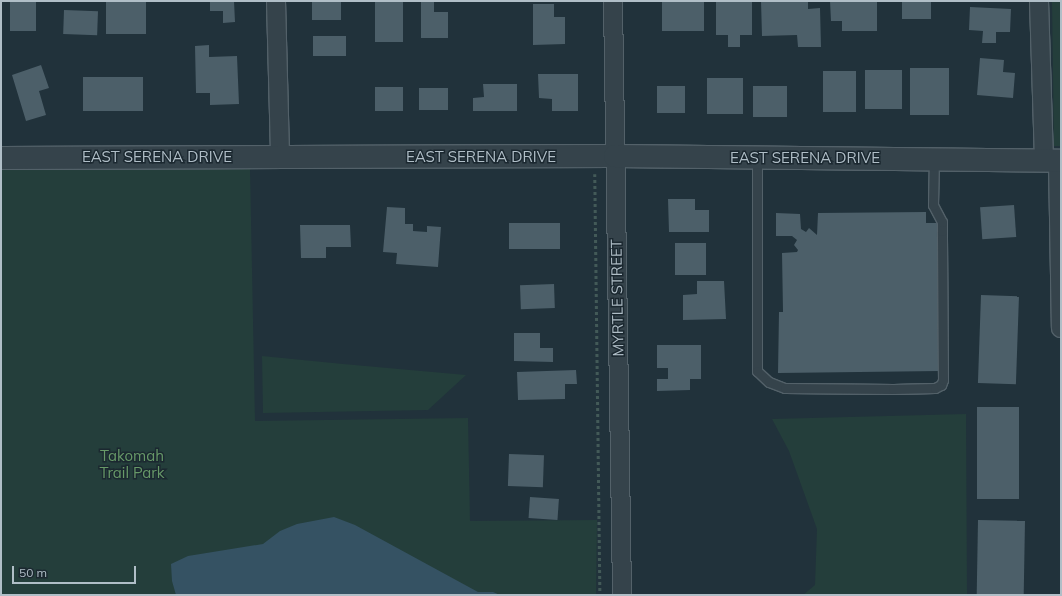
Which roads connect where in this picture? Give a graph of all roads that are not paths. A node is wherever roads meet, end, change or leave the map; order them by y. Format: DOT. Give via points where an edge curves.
graph roads {
  1 [pos="276,1"];
  2 [pos="613,1"];
  3 [pos="1039,1"];
  4 [pos="615,156"];
  5 [pos="280,157"];
  6 [pos="757,157"];
  7 [pos="1,158"];
  8 [pos="934,158"];
  9 [pos="1054,161"];
  10 [pos="1061,328"];
  11 [pos="622,595"];
  1 -- 5 [label="street"];
  2 -- 4 [label="street, MYRTLE STREET"];
  3 -- 9 [label="street"];
  4 -- 5 [label="street, EAST SERENA DRIVE"];
  4 -- 6 [label="street, EAST SERENA DRIVE"];
  4 -- 11 [label="street, MYRTLE STREET"];
  5 -- 7 [label="street, EAST SERENA DRIVE"];
  6 -- 8 [label="street, EAST SERENA DRIVE"];
  6 -- 8 [label="lane" via="757,371 769,382 785,388 893,389 935,388 941,385 943,380 942,222 934,205"];
  8 -- 9 [label="street, EAST SERENA DRIVE"];
  9 -- 10 [label="street"];
}
